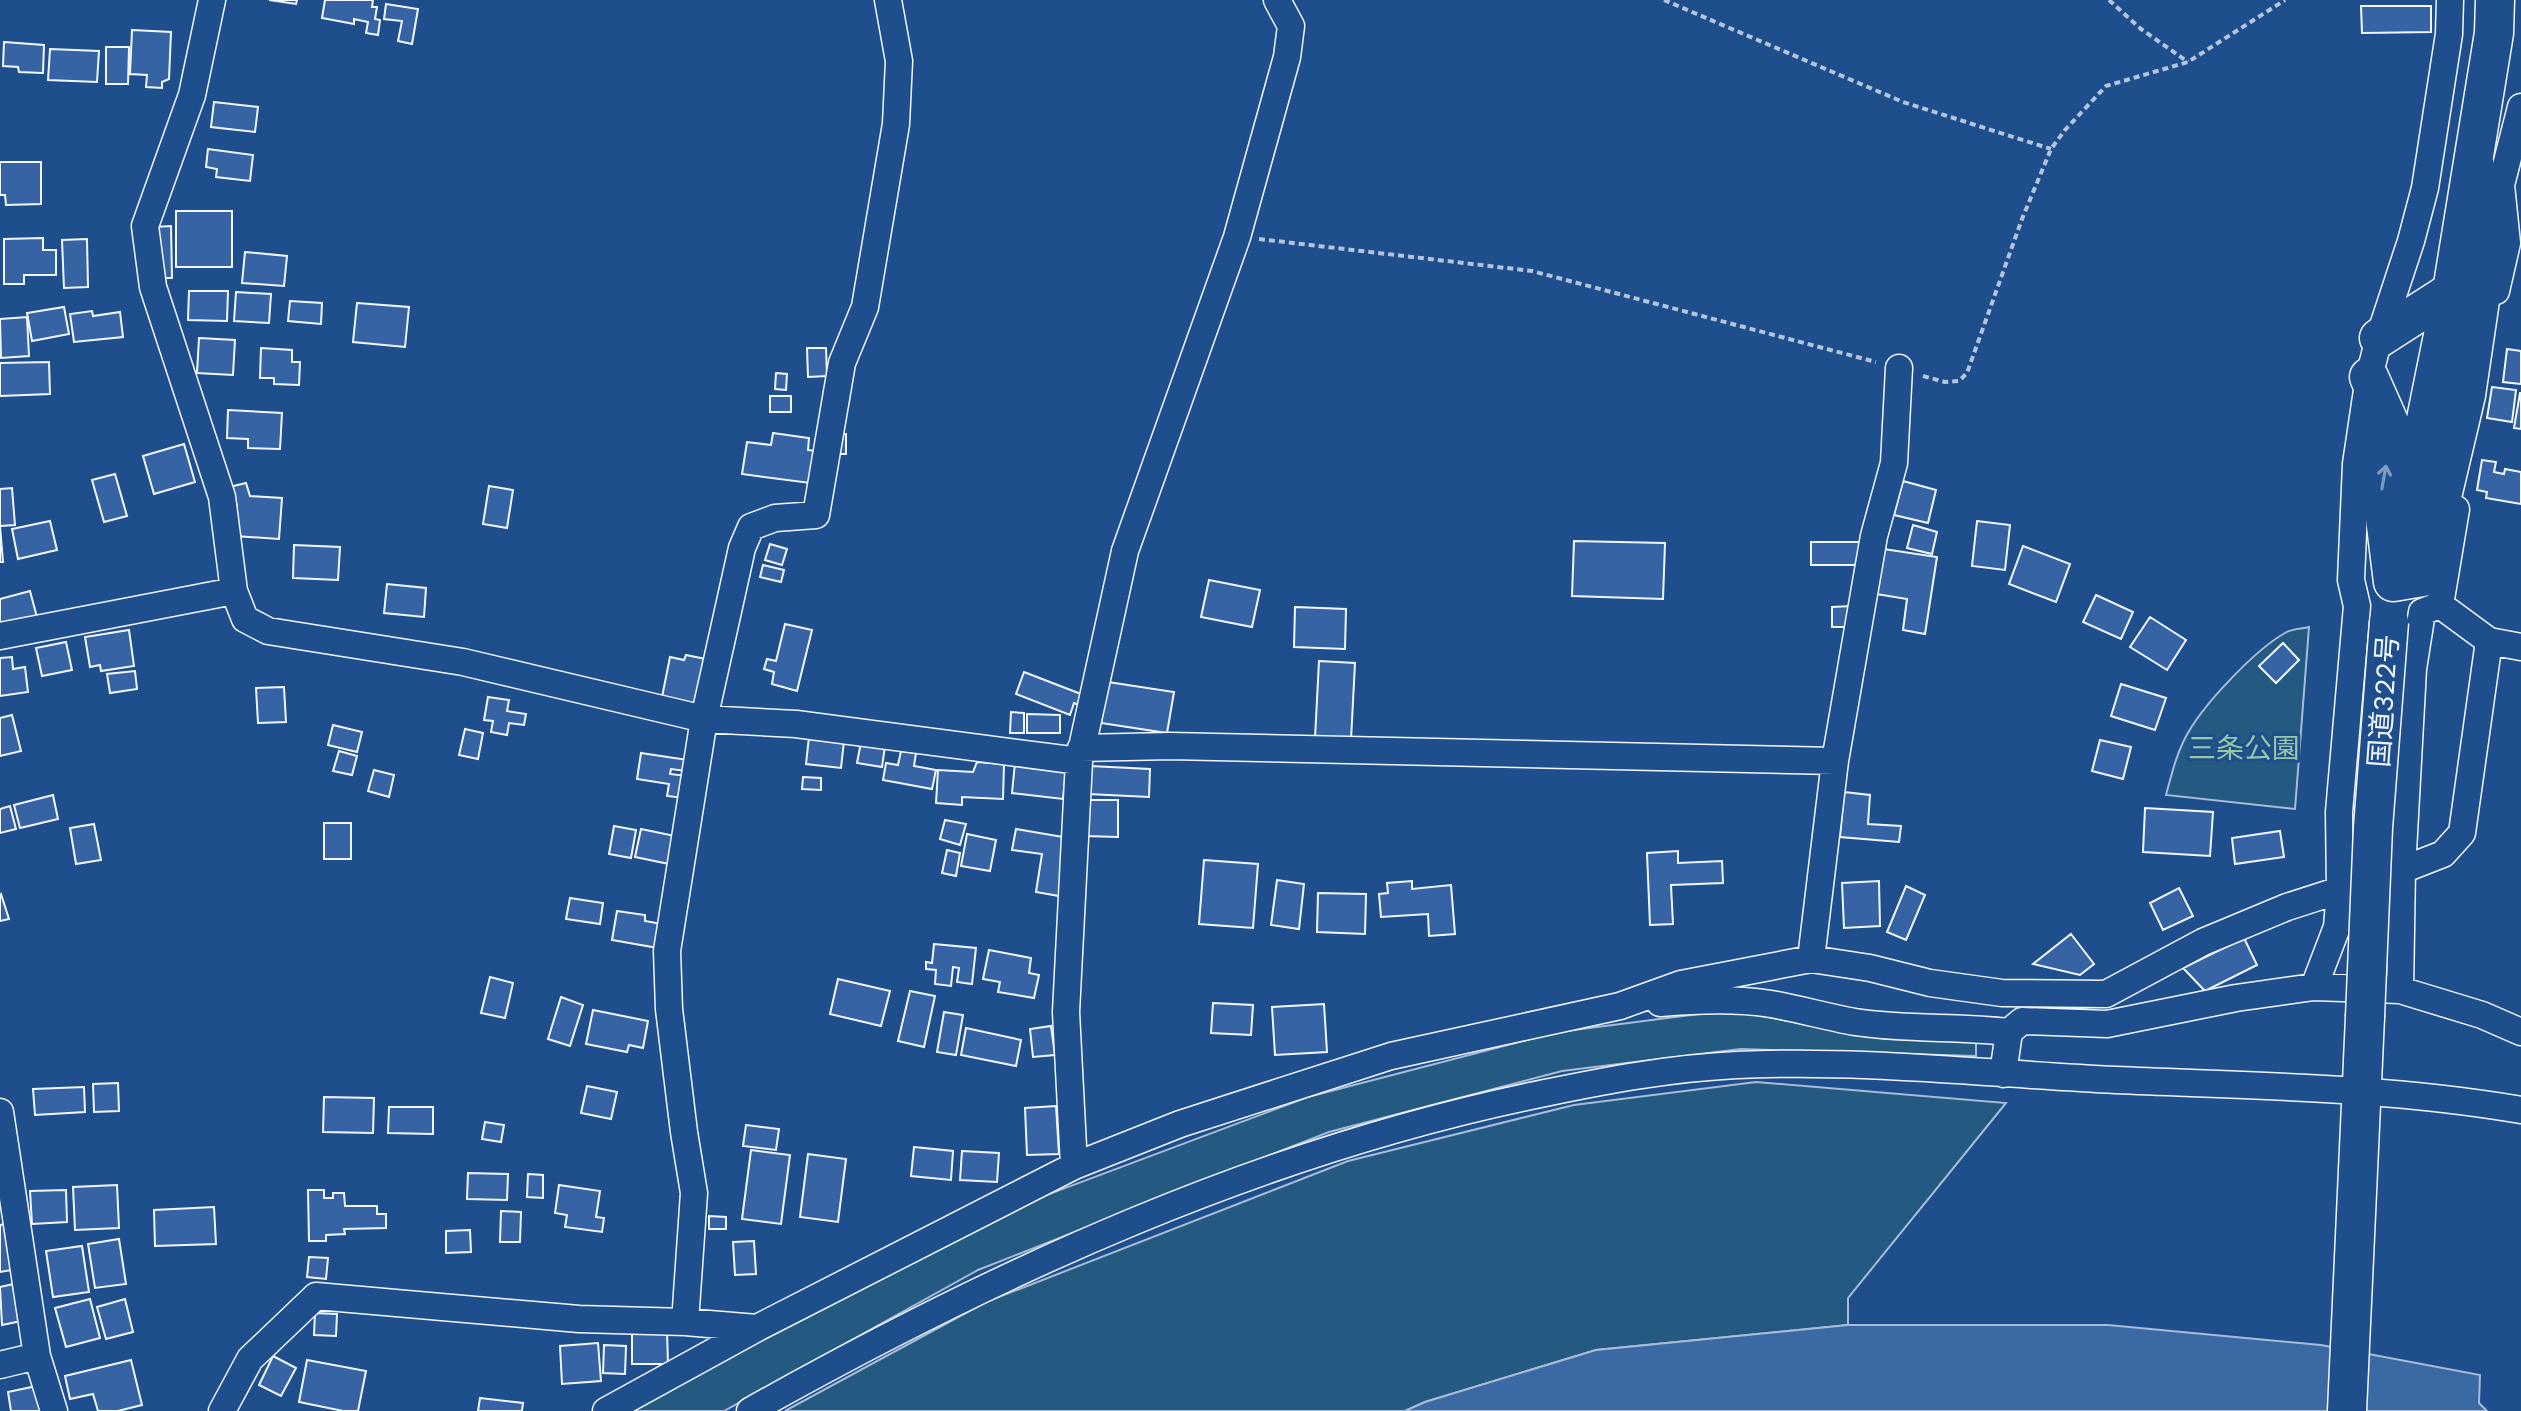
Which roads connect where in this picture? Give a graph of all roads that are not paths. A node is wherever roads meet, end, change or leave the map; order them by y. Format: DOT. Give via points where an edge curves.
graph roads {
  1 [pos="212,0"];
  2 [pos="888,0"];
  3 [pos="1277,0"];
  4 [pos="2450,0"];
  5 [pos="2495,0"];
  6 [pos="2521,107"];
  7 [pos="2474,162"];
  8 [pos="2452,291"];
  9 [pos="2379,338"];
  10 [pos="1899,368"];
  11 [pos="2369,377"];
  12 [pos="2466,395"];
  13 [pos="2393,582"];
  14 [pos="234,591"];
  15 [pos="2440,605"];
  16 [pos="0,636"];
  17 [pos="2489,641"];
  18 [pos="2521,647"];
  19 [pos="704,719"];
  20 [pos="1080,754"];
  21 [pos="1835,761"];
  22 [pos="2402,870"];
  23 [pos="2340,891"];
  24 [pos="1811,959"];
  25 [pos="2314,987"];
  26 [pos="2400,990"];
  27 [pos="1620,1006"];
  28 [pos="2009,1032"];
  29 [pos="2521,1032"];
  30 [pos="2003,1074"];
  31 [pos="2364,1092"];
  32 [pos="2521,1110"];
  33 [pos="0,1112"];
  34 [pos="1074,1166"];
  35 [pos="685,1322"];
  36 [pos="757,1328"];
  37 [pos="37,1356"];
  38 [pos="0,1365"];
  39 [pos="54,1411"];
  40 [pos="222,1411"];
  41 [pos="606,1411"];
  42 [pos="750,1411"];
  43 [pos="2347,1411"];
  1 -- 14 [label="street" via="192,95 145,226 153,287 222,497"];
  2 -- 19 [label="street" via="899,61 896,124 865,307 842,363 816,515 775,518 751,527"];
  3 -- 20 [label="street" via="1291,26 1287,57 1237,237 1125,551"];
  4 -- 9 [label="street" via="2425,188"];
  5 -- 7 [label="highway, 国道322号"];
  6 -- 12 [label="street" via="2501,185 2507,243"];
  7 -- 8 [label="highway, 国道322号"];
  7 -- 12 [label="highway" via="2487,232"];
  8 -- 9 [label="highway"];
  8 -- 13 [label="highway, 国道322号"];
  9 -- 11 [label="street"];
  10 -- 21 [label="street" via="1894,463 1874,536"];
  13 -- 11 [label="highway, one-way" via="2382,493 2392,429"];
  11 -- 23 [label="street" via="2356,464 2351,580 2357,606 2339,812"];
  12 -- 13 [label="highway" via="2423,577"];
  12 -- 15 [label="street" via="2462,473"];
  13 -- 31 [label="highway, 国道322号, bridge" via="2373,828"];
  14 -- 16 [label="street"];
  14 -- 19 [label="street" via="245,619 268,631 463,662"];
  15 -- 17 [label="street"];
  15 -- 22 [label="street" via="2422,612 2415,656"];
  17 -- 18 [label="street"];
  17 -- 22 [label="street" via="2462,833 2443,854"];
  19 -- 20 [label="street"];
  19 -- 35 [label="street" via="667,951 669,1009 694,1193"];
  20 -- 21 [label="street" via="1170,746"];
  20 -- 34 [label="street" via="1066,1012"];
  21 -- 24 [label="street"];
  22 -- 23 [label="street"];
  22 -- 26 [label="street"];
  23 -- 24 [label="street" via="2203,942 2106,994 2002,993"];
  23 -- 25 [label="street" via="2337,927"];
  24 -- 27 [label="street" via="1681,984"];
  25 -- 26 [label="street"];
  25 -- 28 [label="street" via="2107,1024 2022,1021"];
  26 -- 29 [label="street"];
  27 -- 28 [label="street" via="1695,1000 1767,1004 1856,1022"];
  27 -- 34 [label="street" via="1391,1056 1180,1124"];
  28 -- 30 [label="street"];
  30 -- 31 [label="street"];
  30 -- 42 [label="street" via="1737,1065 1639,1075 1465,1109 1326,1151 1127,1223 982,1289"];
  31 -- 32 [label="street"];
  31 -- 43 [label="highway, 国道322号"];
  33 -- 37 [label="street"];
  34 -- 36 [label="street"];
  35 -- 36 [label="street"];
  35 -- 40 [label="street" via="579,1319 316,1296 250,1359"];
  36 -- 41 [label="street"];
  37 -- 38 [label="street"];
  37 -- 39 [label="street"];
}
